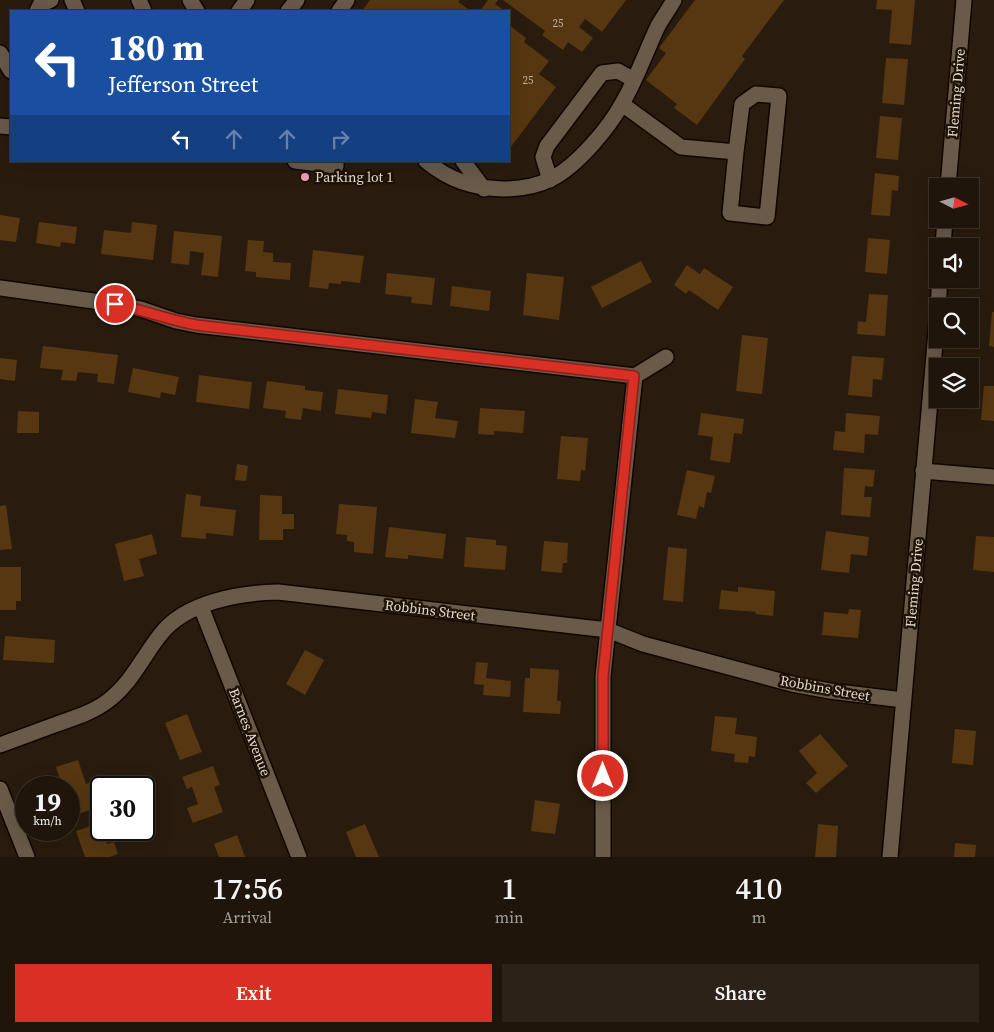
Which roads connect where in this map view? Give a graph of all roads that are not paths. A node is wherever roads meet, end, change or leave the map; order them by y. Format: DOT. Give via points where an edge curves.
graph roads {
  1 [pos="51,0"];
  2 [pos="297,0"];
  3 [pos="674,0"];
  4 [pos="964,0"];
  5 [pos="38,10"];
  6 [pos="289,10"];
  7 [pos="0,52"];
  8 [pos="10,69"];
  9 [pos="634,80"];
  10 [pos="622,104"];
  11 [pos="736,152"];
  12 [pos="303,162"];
  13 [pos="336,162"];
  14 [pos="427,162"];
  15 [pos="465,162"];
  16 [pos="949,178"];
  17 [pos="550,180"];
  18 [pos="484,188"];
  19 [pos="0,288"];
  20 [pos="934,348"];
  21 [pos="666,357"];
  22 [pos="634,376"];
  23 [pos="923,471"];
  24 [pos="994,477"];
  25 [pos="200,607"];
  26 [pos="608,630"];
  27 [pos="903,700"];
  28 [pos="0,745"];
  29 [pos="0,791"];
  30 [pos="26,857"];
  31 [pos="299,857"];
  32 [pos="603,857"];
  33 [pos="890,857"];
  1 -- 5 [label="street" via="40,5"];
  2 -- 6 [label="street"];
  3 -- 9 [label="street" via="659,24"];
  4 -- 16 [label="street, Fleming Drive"];
  7 -- 8 [label="street"];
  9 -- 10 [label="street"];
  9 -- 17 [label="street" via="618,71 602,73 547,146 543,157"];
  10 -- 11 [label="street" via="681,147"];
  10 -- 17 [label="street" via="597,139 574,163"];
  11 -- 11 [label="street" via="730,213 766,217 779,96 756,94 742,104"];
  12 -- 13 [label="street" via="336,166"];
  14 -- 18 [label="street" via="458,182"];
  15 -- 18 [label="street"];
  17 -- 18 [label="street" via="513,189"];
  19 -- 22 [label="street" via="115,304 196,325"];
  20 -- 23 [label="street, Fleming Drive"];
  21 -- 22 [label="street"];
  22 -- 26 [label="street"];
  23 -- 24 [label="street"];
  23 -- 27 [label="street, Fleming Drive"];
  25 -- 26 [label="street, Robbins Street" via="241,594 278,592"];
  25 -- 28 [label="street, Robbins Street" via="171,623 160,634 126,685 107,702 83,715"];
  25 -- 31 [label="street, Barnes Avenue"];
  26 -- 27 [label="street, Robbins Street" via="643,644 792,684"];
  26 -- 32 [label="street" via="603,676"];
  27 -- 33 [label="street, Fleming Drive"];
  29 -- 30 [label="street"];
}
